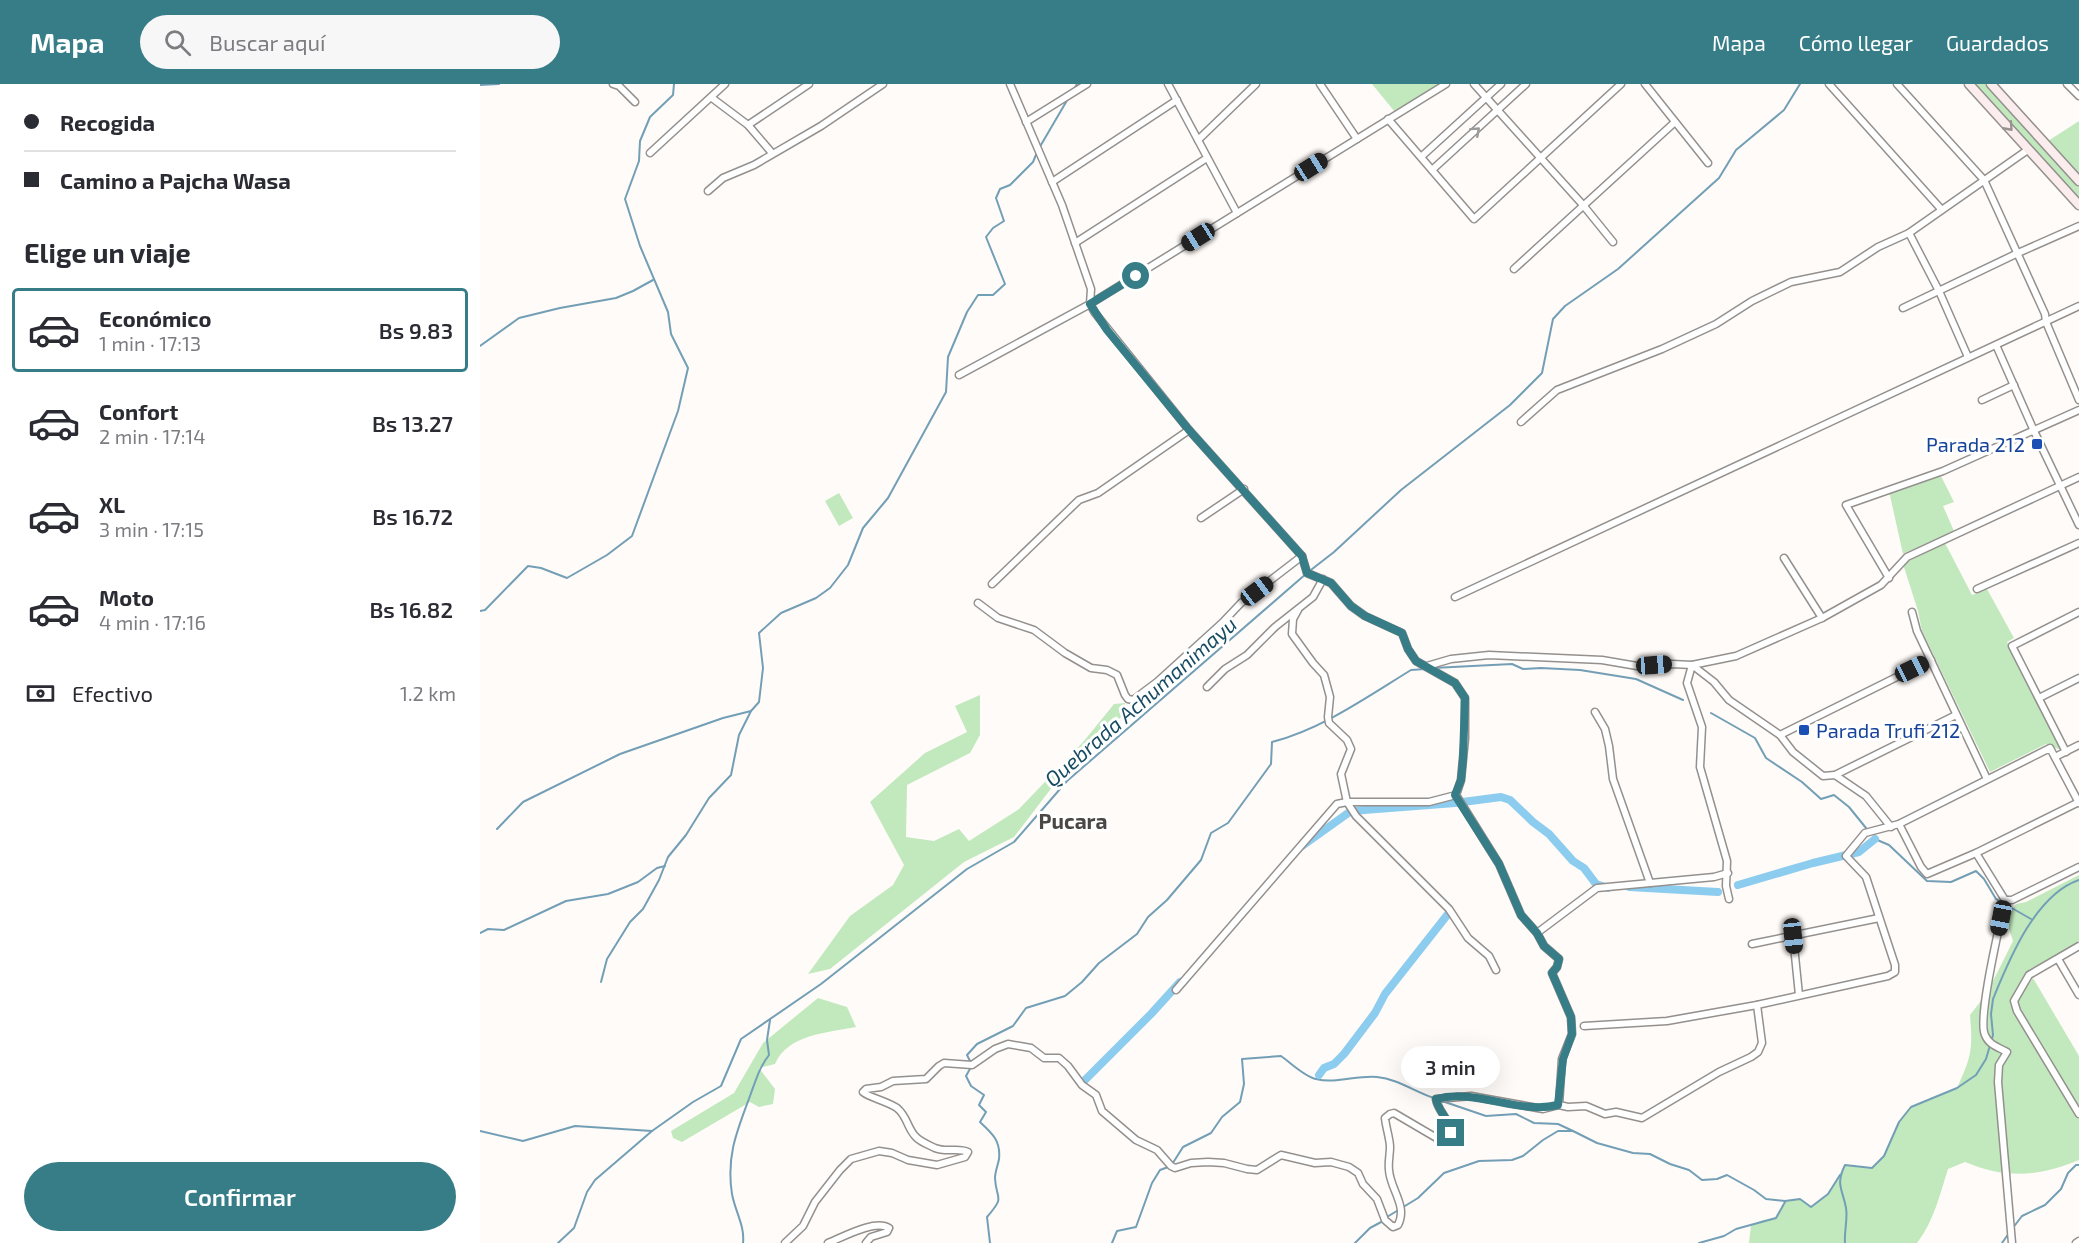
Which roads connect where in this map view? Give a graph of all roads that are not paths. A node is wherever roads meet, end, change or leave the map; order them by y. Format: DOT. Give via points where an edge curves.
graph roads {
  1 [pos="613,84"];
  2 [pos="725,84"];
  3 [pos="809,84"];
  4 [pos="884,84"];
  5 [pos="1010,84"];
  6 [pos="1087,84"];
  7 [pos="1168,84"];
  8 [pos="1256,84"];
  9 [pos="1320,84"];
  10 [pos="1446,84"];
  11 [pos="1474,84"];
  12 [pos="1501,84"];
  13 [pos="1526,84"];
  14 [pos="1621,84"];
  15 [pos="1645,84"];
  16 [pos="1828,84"];
  17 [pos="1897,84"];
  18 [pos="1969,84"];
  19 [pos="1991,84"];
  20 [pos="2067,84"];
  21 [pos="2079,96"];
  22 [pos="1486,97"];
  23 [pos="712,98"];
  24 [pos="1177,100"];
  25 [pos="635,102"];
  26 [pos="1498,111"];
  27 [pos="1388,119"];
  28 [pos="1675,122"];
  29 [pos="1026,123"];
  30 [pos="748,125"];
  31 [pos="1357,139"];
  32 [pos="1198,140"];
  33 [pos="2029,149"];
  34 [pos="650,153"];
  35 [pos="772,153"];
  36 [pos="1421,157"];
  37 [pos="1207,158"];
  38 [pos="1540,159"];
  39 [pos="1708,163"];
  40 [pos="1432,170"];
  41 [pos="1984,180"];
  42 [pos="2079,181"];
  43 [pos="1052,182"];
  44 [pos="708,191"];
  45 [pos="1583,205"];
  46 [pos="2079,205"];
  47 [pos="1941,209"];
  48 [pos="1237,213"];
  49 [pos="2079,226"];
  50 [pos="1909,233"];
  51 [pos="1613,242"];
  52 [pos="1075,243"];
  53 [pos="2018,253"];
  54 [pos="1514,269"];
  55 [pos="1939,291"];
  56 [pos="1090,304"];
  57 [pos="2079,306"];
  58 [pos="1903,308"];
  59 [pos="2046,322"];
  60 [pos="1996,345"];
  61 [pos="1968,357"];
  62 [pos="959,375"];
  63 [pos="2014,385"];
  64 [pos="1982,400"];
  65 [pos="2079,400"];
  66 [pos="2079,410"];
  67 [pos="1521,422"];
  68 [pos="1189,430"];
  69 [pos="2034,431"];
  70 [pos="2079,477"];
  71 [pos="2060,486"];
  72 [pos="1244,489"];
  73 [pos="1201,518"];
  74 [pos="2079,525"];
  75 [pos="2079,543"];
  76 [pos="1302,556"];
  77 [pos="1784,558"];
  78 [pos="1889,578"];
  79 [pos="1323,579"];
  80 [pos="992,585"];
  81 [pos="1977,589"];
  82 [pos="1455,597"];
  83 [pos="978,603"];
  84 [pos="1298,610"];
  85 [pos="1912,612"];
  86 [pos="2079,612"];
  87 [pos="1822,618"];
  88 [pos="1931,660"];
  89 [pos="1692,665"];
  90 [pos="1427,666"];
  91 [pos="2079,678"];
  92 [pos="1207,687"];
  93 [pos="2039,699"];
  94 [pos="1595,712"];
  95 [pos="1956,716"];
  96 [pos="1780,735"];
  97 [pos="2079,745"];
  98 [pos="2066,752"];
  99 [pos="2055,757"];
  100 [pos="1835,775"];
  101 [pos="1987,779"];
  102 [pos="1455,795"];
  103 [pos="1347,802"];
  104 [pos="2079,803"];
  105 [pos="1899,824"];
  106 [pos="1891,827"];
  107 [pos="1976,853"];
  108 [pos="2079,867"];
  109 [pos="1728,873"];
  110 [pos="1650,883"];
  111 [pos="1729,899"];
  112 [pos="2005,900"];
  113 [pos="1879,918"];
  114 [pos="1537,933"];
  115 [pos="1793,936"];
  116 [pos="1752,944"];
  117 [pos="2079,946"];
  118 [pos="2058,959"];
  119 [pos="1496,970"];
  120 [pos="1176,990"];
  121 [pos="1799,995"];
  122 [pos="2079,995"];
  123 [pos="1756,1005"];
  124 [pos="1584,1026"];
  125 [pos="1558,1105"];
  126 [pos="2079,1114"];
  127 [pos="785,1243"];
  128 [pos="828,1243"];
  129 [pos="866,1243"];
  130 [pos="2012,1243"];
  1 -- 25 [label="street"];
  2 -- 23 [label="street"];
  3 -- 30 [label="street"];
  4 -- 35 [label="street"];
  5 -- 29 [label="street"];
  6 -- 29 [label="street"];
  7 -- 24 [label="street"];
  8 -- 32 [label="street"];
  9 -- 31 [label="street"];
  10 -- 27 [label="street"];
  11 -- 22 [label="street"];
  12 -- 22 [label="street"];
  13 -- 26 [label="street"];
  14 -- 38 [label="street"];
  15 -- 28 [label="street"];
  16 -- 47 [label="street"];
  17 -- 41 [label="street"];
  18 -- 33 [label="main road, one-way"];
  19 -- 42 [label="main road"];
  20 -- 21 [label="street"];
  22 -- 26 [label="street"];
  22 -- 36 [label="street"];
  23 -- 30 [label="street"];
  23 -- 34 [label="street"];
  24 -- 32 [label="street"];
  24 -- 43 [label="street"];
  26 -- 38 [label="street"];
  40 -- 26 [label="street, one-way"];
  27 -- 31 [label="street"];
  27 -- 36 [label="street"];
  28 -- 39 [label="street"];
  28 -- 45 [label="street"];
  29 -- 43 [label="street"];
  30 -- 35 [label="street"];
  31 -- 48 [label="street"];
  32 -- 37 [label="street"];
  33 -- 41 [label="street"];
  33 -- 46 [label="main road"];
  35 -- 44 [label="street" via="723,178"];
  36 -- 40 [label="street"];
  37 -- 48 [label="street"];
  37 -- 52 [label="street"];
  38 -- 40 [label="street" via="1474,219"];
  38 -- 45 [label="street"];
  41 -- 47 [label="street"];
  41 -- 53 [label="street"];
  43 -- 52 [label="street"];
  45 -- 51 [label="street"];
  45 -- 54 [label="street"];
  47 -- 50 [label="street"];
  48 -- 56 [label="street"];
  49 -- 53 [label="street"];
  50 -- 55 [label="street"];
  50 -- 67 [label="street" via="1878,247 1840,272 1791,282 1662,349 1557,390"];
  52 -- 56 [label="street" via="1091,289"];
  53 -- 55 [label="street"];
  53 -- 59 [label="street"];
  55 -- 58 [label="street"];
  55 -- 61 [label="street"];
  56 -- 62 [label="street"];
  56 -- 68 [label="street"];
  57 -- 59 [label="street"];
  59 -- 60 [label="street"];
  59 -- 65 [label="street"];
  60 -- 61 [label="street"];
  60 -- 63 [label="street"];
  61 -- 82 [label="street"];
  63 -- 64 [label="street"];
  63 -- 69 [label="street"];
  66 -- 69 [label="street"];
  68 -- 72 [label="street"];
  68 -- 80 [label="street" via="1098,493 1079,500"];
  69 -- 71 [label="street"];
  69 -- 78 [label="street" via="1943,471 1845,505"];
  70 -- 71 [label="street"];
  71 -- 74 [label="street"];
  71 -- 78 [label="street" via="1907,557"];
  72 -- 73 [label="street"];
  72 -- 76 [label="street"];
  75 -- 81 [label="street"];
  76 -- 79 [label="street" via="1307,573"];
  76 -- 83 [label="street" via="1241,603 1133,700 1125,695 1117,675 1091,668 1034,630 998,618"];
  77 -- 87 [label="street"];
  78 -- 87 [label="street"];
  79 -- 84 [label="street" via="1313,597"];
  79 -- 90 [label="street" via="1365,616 1402,633 1416,661"];
  84 -- 92 [label="street"];
  84 -- 103 [label="street" via="1292,634 1324,675 1330,697 1329,723 1351,749 1341,774"];
  85 -- 88 [label="street"];
  86 -- 93 [label="street" via="2012,646"];
  87 -- 89 [label="street" via="1736,656"];
  88 -- 95 [label="street"];
  88 -- 96 [label="street"];
  89 -- 90 [label="street" via="1637,666 1602,660 1489,655"];
  89 -- 96 [label="street" via="1729,700"];
  89 -- 109 [label="street" via="1687,683 1702,728 1700,767 1719,826"];
  90 -- 102 [label="street" via="1455,683 1465,698 1461,780"];
  91 -- 93 [label="street"];
  93 -- 98 [label="street"];
  94 -- 110 [label="street" via="1605,729 1613,779"];
  95 -- 100 [label="street"];
  95 -- 101 [label="street"];
  96 -- 100 [label="street" via="1793,752 1823,776"];
  97 -- 98 [label="street"];
  98 -- 99 [label="street"];
  99 -- 101 [label="street" via="2050,748"];
  99 -- 104 [label="street"];
  100 -- 106 [label="street" via="1866,796"];
  101 -- 105 [label="street"];
  102 -- 103 [label="street" via="1429,802"];
  102 -- 114 [label="street" via="1499,864 1521,915"];
  103 -- 119 [label="street" via="1356,816 1449,909 1468,938 1490,957"];
  103 -- 120 [label="street" via="1337,804"];
  104 -- 107 [label="street"];
  105 -- 106 [label="street"];
  105 -- 107 [label="street" via="1927,874"];
  106 -- 113 [label="street" via="1865,834 1846,856 1866,877"];
  107 -- 112 [label="street"];
  108 -- 112 [label="street"];
  109 -- 110 [label="street"];
  109 -- 111 [label="street"];
  110 -- 114 [label="street" via="1597,888"];
  112 -- 130 [label="street" via="1982,1028 1990,1044 2007,1052 1999,1065 1998,1082"];
  113 -- 115 [label="street"];
  113 -- 121 [label="street" via="1895,972"];
  114 -- 125 [label="street" via="1544,946 1559,959 1552,973 1571,1017 1572,1034 1563,1059"];
  115 -- 116 [label="street"];
  115 -- 121 [label="street"];
  117 -- 118 [label="street"];
  118 -- 122 [label="street"];
  118 -- 126 [label="street" via="2029,975 2014,1001"];
  121 -- 123 [label="street"];
  123 -- 124 [label="street" via="1666,1021"];
  123 -- 125 [label="street" via="1762,1043 1758,1052 1642,1118 1616,1112 1605,1114 1586,1106"];
  125 -- 127 [label="street" via="1543,1109 1471,1096 1436,1099 1451,1133 1440,1140 1394,1113 1385,1118 1390,1144 1389,1173 1401,1208 1401,1220 1393,1227 1358,1173 1337,1163 1315,1163 1281,1155 1257,1170 1224,1162 1191,1163 1175,1168 1155,1148 1136,1140 1102,1111 1096,1095 1059,1058 1044,1058 1031,1048 1008,1044 972,1065 944,1064 926,1079 893,1081 881,1088 866,1089 866,1095 886,1101 904,1114 919,1140 942,1151 968,1152 965,1157 942,1165 879,1151 851,1159 815,1202 803,1226"];
  128 -- 129 [label="street" via="869,1226 889,1228"];
}
